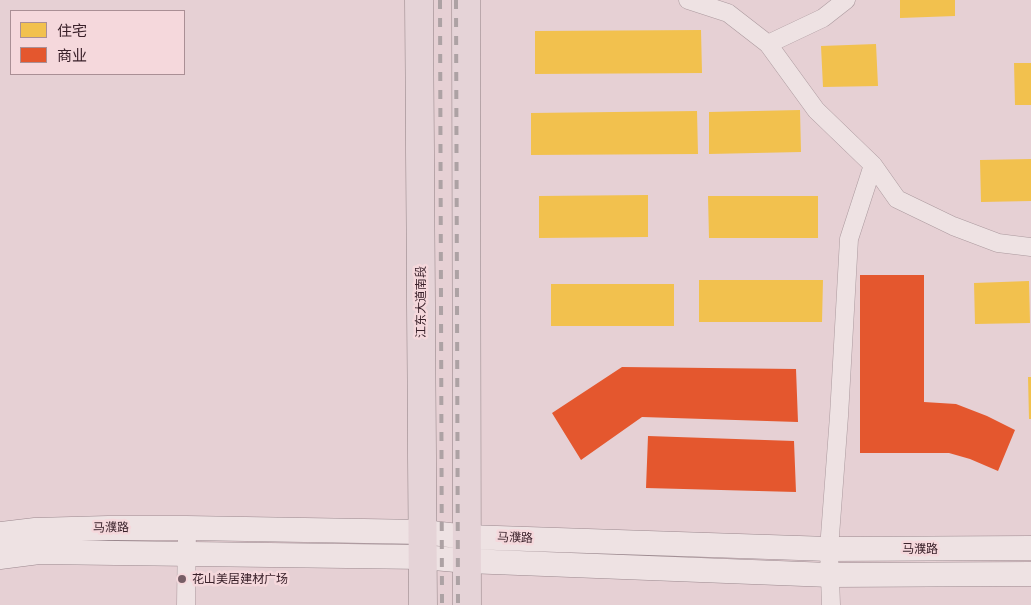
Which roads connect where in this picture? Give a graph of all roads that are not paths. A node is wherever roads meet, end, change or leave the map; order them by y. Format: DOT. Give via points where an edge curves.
graph roads {
  1 [pos="419,0"];
  2 [pos="466,0"];
  3 [pos="688,0"];
  4 [pos="846,0"];
  5 [pos="768,44"];
  6 [pos="872,164"];
  7 [pos="1031,246"];
  8 [pos="187,528"];
  9 [pos="0,534"];
  10 [pos="423,544"];
  11 [pos="1031,548"];
  12 [pos="467,549"];
  13 [pos="830,549"];
  14 [pos="186,553"];
  15 [pos="0,557"];
  16 [pos="1031,574"];
  17 [pos="830,575"];
  18 [pos="186,605"];
  19 [pos="423,605"];
  20 [pos="467,605"];
  21 [pos="832,605"];
  1 -- 10 [label="main road, 江东大道南段"];
  2 -- 12 [label="main road"];
  3 -- 5 [label="street" via="728,13"];
  4 -- 5 [label="street" via="822,18"];
  5 -- 6 [label="street" via="816,110"];
  6 -- 7 [label="street" via="897,200 998,243"];
  6 -- 13 [label="street" via="849,239"];
  8 -- 9 [label="main road, 马濮路" via="35,530"];
  8 -- 10 [label="main road, 马濮路"];
  8 -- 14 [label="street"];
  10 -- 12 [label="main road, 马濮路"];
  10 -- 14 [label="main road"];
  10 -- 19 [label="main road, 江东大道南段"];
  11 -- 13 [label="main road, 马濮路"];
  12 -- 13 [label="main road, 马濮路"];
  12 -- 17 [label="main road"];
  12 -- 20 [label="main road"];
  13 -- 17 [label="street"];
  14 -- 15 [label="main road" via="39,552"];
  14 -- 18 [label="street"];
  16 -- 17 [label="main road"];
  17 -- 21 [label="street"];
}
